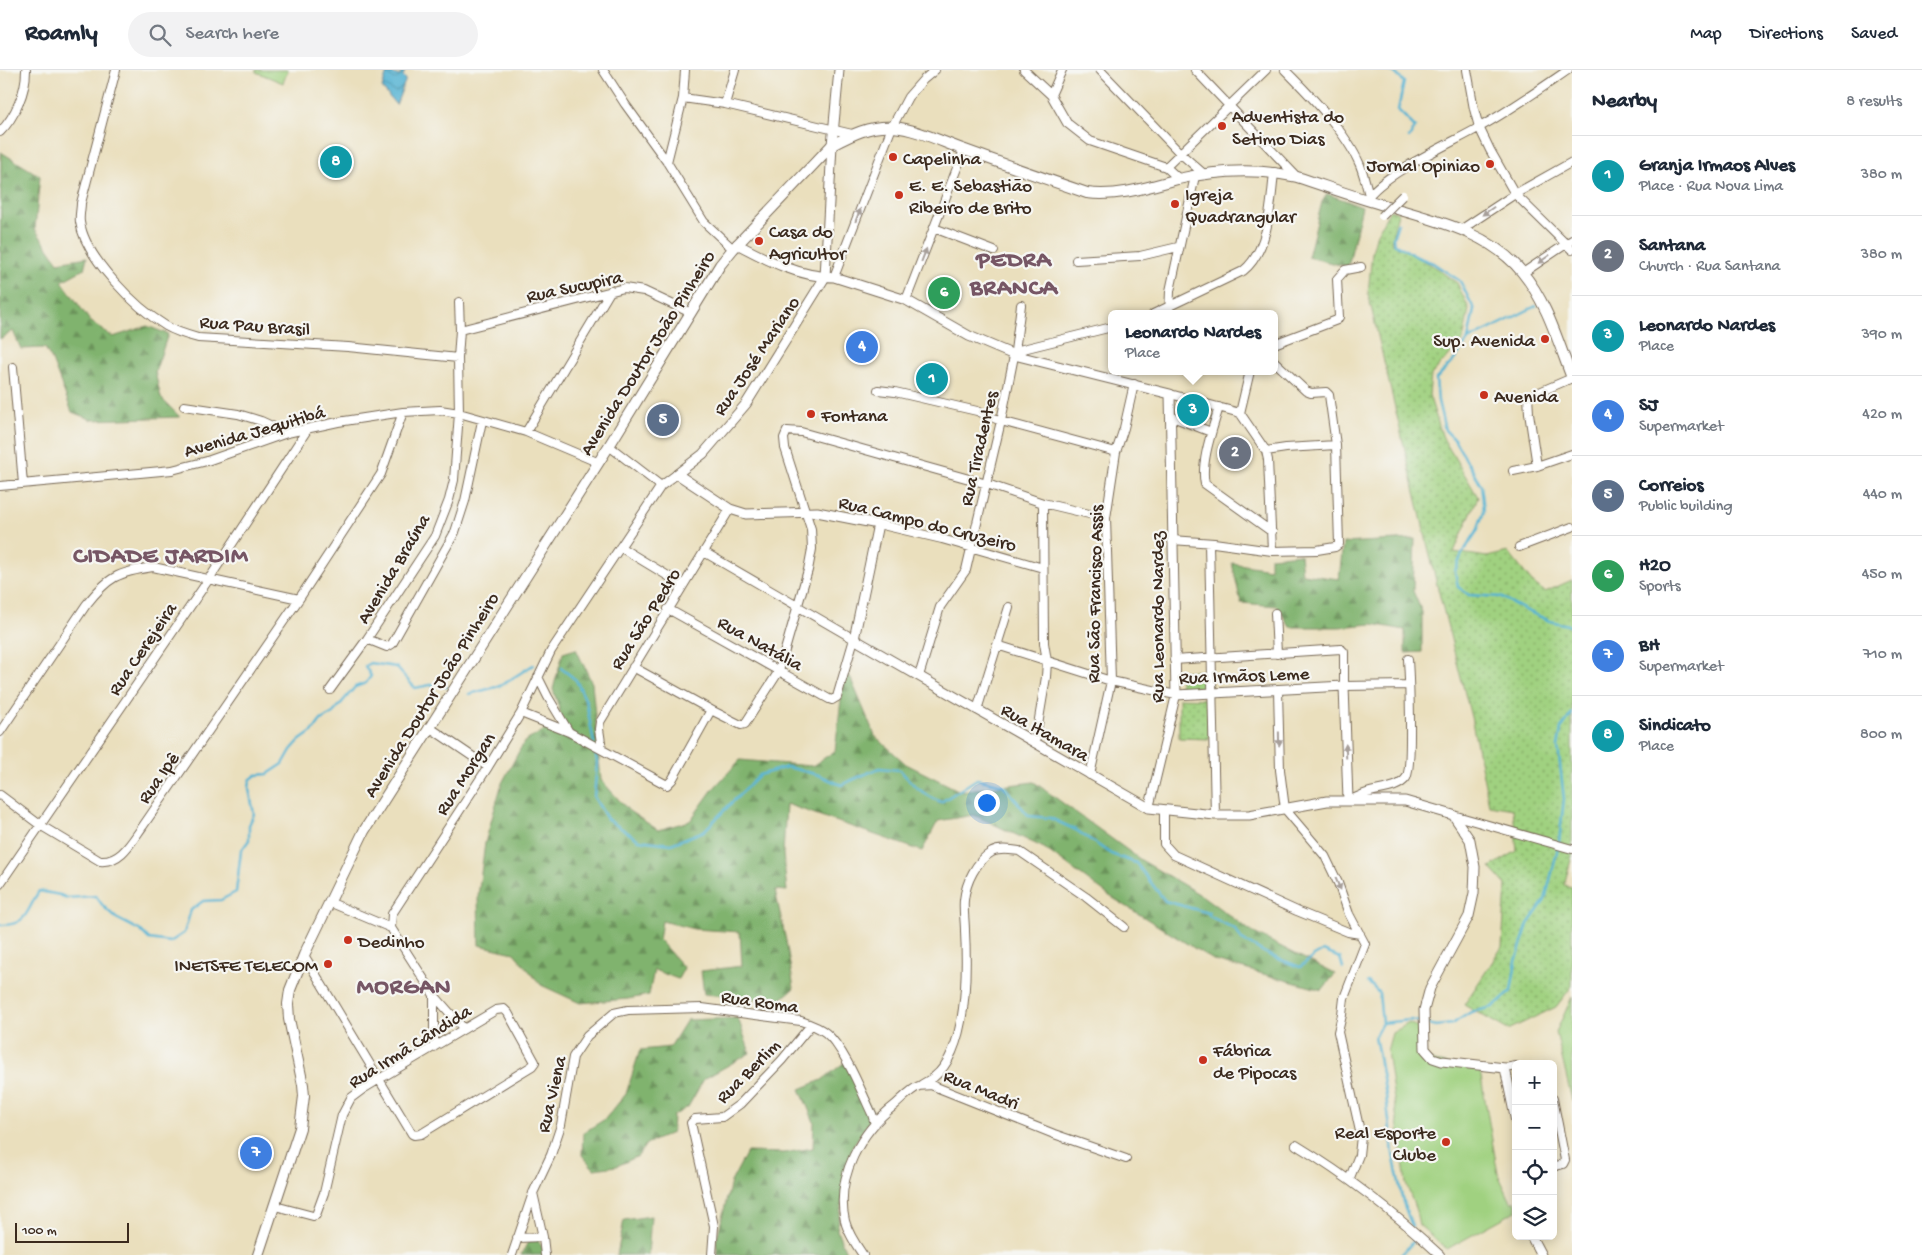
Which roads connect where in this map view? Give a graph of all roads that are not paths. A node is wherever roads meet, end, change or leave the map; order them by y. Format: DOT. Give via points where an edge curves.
graph roads {
  1 [pos="26,70"];
  2 [pos="116,70"];
  3 [pos="603,70"];
  4 [pos="685,70"];
  5 [pos="734,70"];
  6 [pos="839,70"];
  7 [pos="935,70"];
  8 [pos="1024,70"];
  9 [pos="1062,70"];
  10 [pos="1100,70"];
  11 [pos="1195,70"];
  12 [pos="1266,70"];
  13 [pos="1285,70"];
  14 [pos="1467,70"];
  15 [pos="1568,70"];
  16 [pos="1051,96"];
  17 [pos="683,98"];
  18 [pos="726,104"];
  19 [pos="1229,106"];
  20 [pos="892,127"];
  21 [pos="1480,128"];
  22 [pos="834,130"];
  23 [pos="0,132"];
  24 [pos="852,134"];
  25 [pos="832,146"];
  26 [pos="964,150"];
  27 [pos="1180,153"];
  28 [pos="667,162"];
  29 [pos="1572,162"];
  30 [pos="1166,167"];
  31 [pos="1274,172"];
  32 [pos="1200,176"];
  33 [pos="1297,177"];
  34 [pos="1179,179"];
  35 [pos="1403,194"];
  36 [pos="1515,194"];
  37 [pos="1368,198"];
  38 [pos="1382,216"];
  39 [pos="934,228"];
  40 [pos="1462,230"];
  41 [pos="1569,242"];
  42 [pos="735,247"];
  43 [pos="1178,247"];
  44 [pos="1572,250"];
  45 [pos="994,251"];
  46 [pos="826,258"];
  47 [pos="1076,260"];
  48 [pos="839,262"];
  49 [pos="1361,266"];
  50 [pos="1523,273"];
  51 [pos="830,277"];
  52 [pos="611,290"];
  53 [pos="906,300"];
  54 [pos="459,302"];
  55 [pos="1020,305"];
  56 [pos="1169,310"];
  57 [pos="691,313"];
  58 [pos="1108,328"];
  59 [pos="460,330"];
  60 [pos="1278,342"];
  61 [pos="1014,353"];
  62 [pos="458,358"];
  63 [pos="1278,365"];
  64 [pos="13,367"];
  65 [pos="1249,375"];
  66 [pos="1572,378"];
  67 [pos="1134,384"];
  68 [pos="878,390"];
  69 [pos="1170,394"];
  70 [pos="184,406"];
  71 [pos="1219,407"];
  72 [pos="403,412"];
  73 [pos="459,413"];
  74 [pos="1240,413"];
  75 [pos="1170,416"];
  76 [pos="482,421"];
  77 [pos="1001,421"];
  78 [pos="307,430"];
  79 [pos="526,432"];
  80 [pos="1211,432"];
  81 [pos="287,433"];
  82 [pos="1336,445"];
  83 [pos="609,446"];
  84 [pos="1266,451"];
  85 [pos="1116,452"];
  86 [pos="1572,454"];
  87 [pos="598,462"];
  88 [pos="1537,466"];
  89 [pos="1512,472"];
  90 [pos="676,474"];
  91 [pos="23,484"];
  92 [pos="986,484"];
  93 [pos="0,486"];
  94 [pos="661,486"];
  95 [pos="1043,503"];
  96 [pos="730,509"];
  97 [pos="806,512"];
  98 [pos="1106,518"];
  99 [pos="878,524"];
  100 [pos="1572,527"];
  101 [pos="1272,532"];
  102 [pos="435,536"];
  103 [pos="1172,540"];
  104 [pos="1209,543"];
  105 [pos="448,544"];
  106 [pos="620,547"];
  107 [pos="1519,547"];
  108 [pos="971,548"];
  109 [pos="1272,551"];
  110 [pos="704,552"];
  111 [pos="1043,568"];
  112 [pos="209,579"];
  113 [pos="683,585"];
  114 [pos="299,599"];
  115 [pos="798,605"];
  116 [pos="1009,607"];
  117 [pos="668,609"];
  118 [pos="1275,613"];
  119 [pos="563,633"];
  120 [pos="854,638"];
  121 [pos="367,639"];
  122 [pos="997,645"];
  123 [pos="1277,654"];
  124 [pos="1212,658"];
  125 [pos="1408,659"];
  126 [pos="1174,660"];
  127 [pos="1047,661"];
  128 [pos="633,667"];
  129 [pos="779,671"];
  130 [pos="918,676"];
  131 [pos="538,677"];
  132 [pos="1111,681"];
  133 [pos="1410,685"];
  134 [pos="1344,686"];
  135 [pos="330,690"];
  136 [pos="1278,690"];
  137 [pos="1212,694"];
  138 [pos="1176,695"];
  139 [pos="711,710"];
  140 [pos="977,710"];
  141 [pos="521,713"];
  142 [pos="429,727"];
  143 [pos="0,732"];
  144 [pos="569,732"];
  145 [pos="1034,743"];
  146 [pos="602,749"];
  147 [pos="488,767"];
  148 [pos="1090,775"];
  149 [pos="0,794"];
  150 [pos="1349,800"];
  151 [pos="1149,808"];
  152 [pos="1284,809"];
  153 [pos="1164,810"];
  154 [pos="1215,815"];
  155 [pos="1453,815"];
  156 [pos="40,825"];
  157 [pos="1570,848"];
  158 [pos="0,884"];
  159 [pos="329,902"];
  160 [pos="1124,927"];
  161 [pos="391,928"];
  162 [pos="1360,934"];
  163 [pos="304,955"];
  164 [pos="434,995"];
  165 [pos="614,1013"];
  166 [pos="811,1025"];
  167 [pos="464,1029"];
  168 [pos="434,1047"];
  169 [pos="1512,1067"];
  170 [pos="1505,1068"];
  171 [pos="381,1078"];
  172 [pos="919,1086"];
  173 [pos="1513,1105"];
  174 [pos="1554,1105"];
  175 [pos="875,1124"];
  176 [pos="1296,1145"];
  177 [pos="1126,1159"];
  178 [pos="1557,1166"];
  179 [pos="1349,1180"];
  180 [pos="533,1193"];
  181 [pos="275,1206"];
  182 [pos="543,1237"];
  183 [pos="517,1238"];
  184 [pos="1533,1240"];
  185 [pos="258,1255"];
  186 [pos="512,1255"];
  187 [pos="545,1255"];
  188 [pos="712,1255"];
  189 [pos="863,1255"];
  190 [pos="1440,1255"];
  191 [pos="1541,1255"];
  1 -- 23 [label="street" via="23,92 15,112"];
  2 -- 62 [label="street, Rua Pau Brasil" via="81,203 80,223 92,254 142,310 180,334 198,338 348,347"];
  3 -- 28 [label="street"];
  4 -- 17 [label="street"];
  5 -- 18 [label="street"];
  6 -- 22 [label="street, Rua José Mariano"];
  7 -- 20 [label="street" via="911,93"];
  8 -- 16 [label="street"];
  9 -- 16 [label="street"];
  10 -- 27 [label="street"];
  11 -- 19 [label="street"];
  12 -- 19 [label="street"];
  13 -- 37 [label="street" via="1344,138 1359,164"];
  14 -- 21 [label="street"];
  15 -- 21 [label="street"];
  16 -- 30 [label="street" via="1066,123 1090,141"];
  17 -- 18 [label="street"];
  17 -- 28 [label="street"];
  18 -- 22 [label="street"];
  19 -- 27 [label="street"];
  19 -- 33 [label="street"];
  20 -- 24 [label="main road, Avenida Doutor João Pinheiro"];
  20 -- 26 [label="main road, Avenida Doutor João Pinheiro"];
  48 -- 20 [label="street, one-way"];
  21 -- 36 [label="street"];
  21 -- 37 [label="street" via="1392,176"];
  22 -- 24 [label="street"];
  22 -- 25 [label="street, Rua José Mariano"];
  24 -- 25 [label="main road, Avenida Doutor João Pinheiro"];
  25 -- 42 [label="main road, Avenida Doutor João Pinheiro"];
  25 -- 46 [label="street, Rua José Mariano"];
  26 -- 34 [label="main road, Avenida Doutor João Pinheiro" via="1087,193 1125,193"];
  26 -- 39 [label="street"];
  27 -- 30 [label="street"];
  27 -- 32 [label="street"];
  28 -- 42 [label="street" via="704,222"];
  29 -- 36 [label="street"];
  30 -- 34 [label="street"];
  31 -- 32 [label="main road, Avenida Doutor João Pinheiro" via="1234,171"];
  31 -- 33 [label="main road, Avenida Doutor João Pinheiro"];
  31 -- 56 [label="street" via="1264,236 1252,263"];
  32 -- 34 [label="main road, Avenida Doutor João Pinheiro"];
  32 -- 43 [label="street"];
  33 -- 37 [label="main road, Avenida Doutor João Pinheiro"];
  35 -- 38 [label="street, bridge"];
  36 -- 40 [label="street, one-way"];
  36 -- 41 [label="street"];
  37 -- 40 [label="main road, Avenida Doutor João Pinheiro"];
  39 -- 45 [label="street"];
  53 -- 39 [label="street, one-way"];
  40 -- 50 [label="main road, Avenida Doutor João Pinheiro" via="1498,249"];
  41 -- 44 [label="street"];
  41 -- 50 [label="street, one-way"];
  42 -- 51 [label="street" via="793,270"];
  42 -- 57 [label="main road, Avenida Doutor João Pinheiro"];
  43 -- 47 [label="street" via="1140,256"];
  43 -- 56 [label="street"];
  46 -- 48 [label="street"];
  46 -- 51 [label="street, Rua José Mariano"];
  48 -- 51 [label="street"];
  49 -- 60 [label="street" via="1345,270 1337,278 1338,320"];
  50 -- 66 [label="main road, Avenida Doutor João Pinheiro" via="1543,304"];
  51 -- 53 [label="street"];
  51 -- 90 [label="street, Rua José Mariano" via="746,404 704,454"];
  52 -- 57 [label="street, Rua Sucupira" via="644,291"];
  52 -- 59 [label="street, Rua Sucupira"];
  52 -- 79 [label="street"];
  53 -- 61 [label="street" via="969,336"];
  54 -- 59 [label="street, Avenida Braúna"];
  55 -- 61 [label="street, Rua Tiradentes"];
  57 -- 83 [label="main road, Avenida Doutor João Pinheiro"];
  58 -- 61 [label="street"];
  59 -- 62 [label="street, Avenida Braúna"];
  61 -- 67 [label="street"];
  61 -- 77 [label="street, Rua Tiradentes"];
  62 -- 73 [label="street, Avenida Braúna"];
  63 -- 82 [label="street" via="1306,391 1329,395"];
  64 -- 91 [label="street"];
  65 -- 74 [label="street"];
  66 -- 88 [label="street" via="1528,397"];
  67 -- 69 [label="street"];
  67 -- 85 [label="street, Rua São Francisco Assis"];
  68 -- 77 [label="street" via="977,411"];
  69 -- 71 [label="street"];
  69 -- 75 [label="street, Rua Leonardo Nardez"];
  70 -- 81 [label="street" via="238,414"];
  71 -- 74 [label="street"];
  71 -- 80 [label="street"];
  72 -- 73 [label="street, Avenida Jequitibá" via="440,410"];
  72 -- 78 [label="street, Avenida Jequitibá"];
  72 -- 114 [label="street, Rua Ipê" via="381,474"];
  73 -- 76 [label="street, Avenida Jequitibá"];
  73 -- 102 [label="street, Avenida Braúna" via="454,480 450,500"];
  74 -- 84 [label="street"];
  75 -- 80 [label="street"];
  75 -- 103 [label="street, Rua Leonardo Nardez"];
  76 -- 79 [label="street, Avenida Jequitibá"];
  76 -- 105 [label="street" via="465,500"];
  77 -- 85 [label="street"];
  77 -- 92 [label="street, Rua Tiradentes"];
  78 -- 81 [label="street, Avenida Jequitibá"];
  78 -- 112 [label="street, Rua Cerejeira"];
  79 -- 87 [label="street, Avenida Jequitibá"];
  80 -- 101 [label="street" via="1205,484"];
  81 -- 91 [label="street, Avenida Jequitibá" via="172,470"];
  82 -- 84 [label="street"];
  82 -- 109 [label="street" via="1339,542 1335,547 1317,550"];
  83 -- 87 [label="main road, Avenida Doutor João Pinheiro"];
  83 -- 94 [label="street"];
  84 -- 101 [label="street"];
  85 -- 98 [label="street, Rua São Francisco Assis"];
  86 -- 88 [label="street"];
  87 -- 142 [label="main road, Avenida Doutor João Pinheiro"];
  88 -- 89 [label="street"];
  90 -- 94 [label="street, Rua José Mariano"];
  90 -- 96 [label="street, Rua Campo do Cruzeiro"];
  91 -- 93 [label="street, Avenida Jequitibá"];
  92 -- 95 [label="street"];
  92 -- 97 [label="street" via="790,430 785,433 785,448"];
  92 -- 108 [label="street, Rua Tiradentes"];
  94 -- 106 [label="street, Rua José Mariano"];
  95 -- 98 [label="street"];
  95 -- 111 [label="street"];
  96 -- 97 [label="street, Rua Campo do Cruzeiro" via="752,515"];
  96 -- 110 [label="street, Rua São Pedro"];
  97 -- 99 [label="street, Rua Campo do Cruzeiro"];
  97 -- 115 [label="street" via="812,549"];
  98 -- 132 [label="street, Rua São Francisco Assis"];
  99 -- 108 [label="street, Rua Campo do Cruzeiro"];
  99 -- 120 [label="street"];
  100 -- 107 [label="street"];
  101 -- 109 [label="street"];
  102 -- 105 [label="street"];
  102 -- 121 [label="street, Avenida Braúna"];
  103 -- 104 [label="street"];
  103 -- 126 [label="street, Rua Leonardo Nardez"];
  104 -- 109 [label="street"];
  104 -- 124 [label="street"];
  105 -- 121 [label="street" via="392,644 387,647"];
  106 -- 113 [label="street"];
  106 -- 119 [label="street, Rua José Mariano"];
  108 -- 111 [label="street, Rua Campo do Cruzeiro"];
  108 -- 130 [label="street, Rua Tiradentes" via="963,576 940,606"];
  110 -- 113 [label="street, Rua São Pedro"];
  110 -- 115 [label="street, Rua Itamara"];
  111 -- 127 [label="street"];
  112 -- 114 [label="street"];
  112 -- 143 [label="street" via="154,567 129,570 110,578 86,605"];
  112 -- 156 [label="street, Rua Cerejeira"];
  113 -- 117 [label="street, Rua São Pedro"];
  114 -- 156 [label="street, Rua Ipê" via="125,852 107,862 100,861"];
  115 -- 120 [label="street, Rua Itamara"];
  115 -- 129 [label="street"];
  116 -- 122 [label="street"];
  117 -- 128 [label="street, Rua São Pedro"];
  117 -- 129 [label="street, Rua Natália"];
  118 -- 123 [label="street"];
  119 -- 131 [label="street, Rua Morgan"];
  120 -- 129 [label="street, Rua Natália" via="837,697 832,700"];
  120 -- 130 [label="street, Rua Itamara"];
  121 -- 135 [label="street, Avenida Braúna"];
  122 -- 127 [label="street, Rua Irmãos Leme"];
  122 -- 140 [label="street"];
  123 -- 124 [label="street"];
  123 -- 134 [label="street" via="1343,650"];
  124 -- 126 [label="street"];
  124 -- 137 [label="street"];
  125 -- 133 [label="street"];
  126 -- 138 [label="street, Rua Leonardo Nardez"];
  127 -- 132 [label="street, Rua Irmãos Leme"];
  127 -- 145 [label="street"];
  128 -- 139 [label="street"];
  128 -- 146 [label="street, Rua São Pedro" via="600,722"];
  129 -- 139 [label="street" via="745,724"];
  130 -- 140 [label="street, Rua Itamara"];
  131 -- 141 [label="street, Rua Morgan"];
  131 -- 144 [label="street"];
  132 -- 138 [label="street, Rua Irmãos Leme"];
  132 -- 148 [label="street, Rua São Francisco Assis"];
  133 -- 134 [label="street, Rua Irmãos Leme"];
  133 -- 150 [label="street" via="1406,778 1390,787"];
  134 -- 136 [label="street, Rua Irmãos Leme"];
  150 -- 134 [label="street, one-way"];
  136 -- 137 [label="street, Rua Irmãos Leme"];
  136 -- 152 [label="street, one-way"];
  137 -- 138 [label="street, Rua Irmãos Leme"];
  137 -- 154 [label="street"];
  138 -- 151 [label="street, Rua Leonardo Nardez"];
  139 -- 146 [label="street" via="667,785"];
  140 -- 145 [label="street, Rua Itamara"];
  141 -- 144 [label="street"];
  141 -- 147 [label="street, Rua Morgan"];
  142 -- 147 [label="street"];
  142 -- 159 [label="main road, Avenida Doutor João Pinheiro" via="364,830"];
  144 -- 146 [label="street"];
  145 -- 148 [label="street, Rua Itamara"];
  147 -- 161 [label="street, Rua Morgan" via="392,914"];
  148 -- 151 [label="street, Rua Itamara"];
  149 -- 156 [label="street, Rua Ipê"];
  150 -- 152 [label="street, Rua Itamara"];
  150 -- 155 [label="street, Rua Itamara" via="1405,801"];
  151 -- 153 [label="street, Rua Itamara"];
  152 -- 154 [label="street, Rua Itamara" via="1249,815"];
  152 -- 162 [label="street, one-way" via="1325,856"];
  153 -- 154 [label="street, Rua Itamara"];
  153 -- 162 [label="street" via="1164,844 1174,855 1297,911"];
  155 -- 157 [label="street"];
  155 -- 170 [label="street" via="1465,830 1473,850 1474,893 1469,916 1430,988 1424,1010 1425,1049 1433,1058 1442,1061"];
  156 -- 158 [label="street, Rua Cerejeira"];
  159 -- 161 [label="street"];
  159 -- 163 [label="main road, Avenida Doutor João Pinheiro"];
  160 -- 172 [label="street" via="1019,851 993,852 971,876 964,902 965,992 956,1042 944,1066"];
  161 -- 164 [label="street"];
  162 -- 179 [label="street" via="1365,944 1344,998 1338,1032 1361,1136 1360,1155"];
  163 -- 171 [label="street"];
  163 -- 181 [label="main road, Avenida Doutor João Pinheiro" via="288,1004 304,1096 300,1128"];
  164 -- 167 [label="street"];
  164 -- 168 [label="street"];
  165 -- 166 [label="street, Rua Roma" via="702,1008"];
  165 -- 180 [label="street, Rua Viena" via="588,1036 573,1057 561,1126"];
  166 -- 175 [label="street, Rua Roma" via="836,1044"];
  166 -- 188 [label="street, Rua Berlim" via="740,1104 722,1117 692,1122 690,1127 714,1226"];
  167 -- 168 [label="street, Rua Irmã Cândida"];
  167 -- 171 [label="street, Rua Irmã Cândida" via="496,1010 504,1009 535,1062 417,1135 412,1134"];
  168 -- 171 [label="street, Rua Irmã Cândida"];
  169 -- 170 [label="street"];
  170 -- 173 [label="street"];
  171 -- 181 [label="street, Rua Irmã Cândida" via="351,1098 344,1110 316,1215"];
  172 -- 175 [label="street, Rua Madri"];
  172 -- 177 [label="street, Rua Madri" via="931,1085"];
  174 -- 178 [label="street" via="1565,1160"];
  175 -- 189 [label="street, Rua Madri" via="860,1143 848,1168 843,1201 845,1223"];
  176 -- 179 [label="street"];
  179 -- 190 [label="street"];
  180 -- 182 [label="street"];
  180 -- 183 [label="street, Rua Viena"];
  181 -- 185 [label="main road, Avenida Doutor João Pinheiro"];
  182 -- 183 [label="street"];
  182 -- 187 [label="street"];
  183 -- 186 [label="street, Rua Viena"];
  184 -- 191 [label="street"];
}
